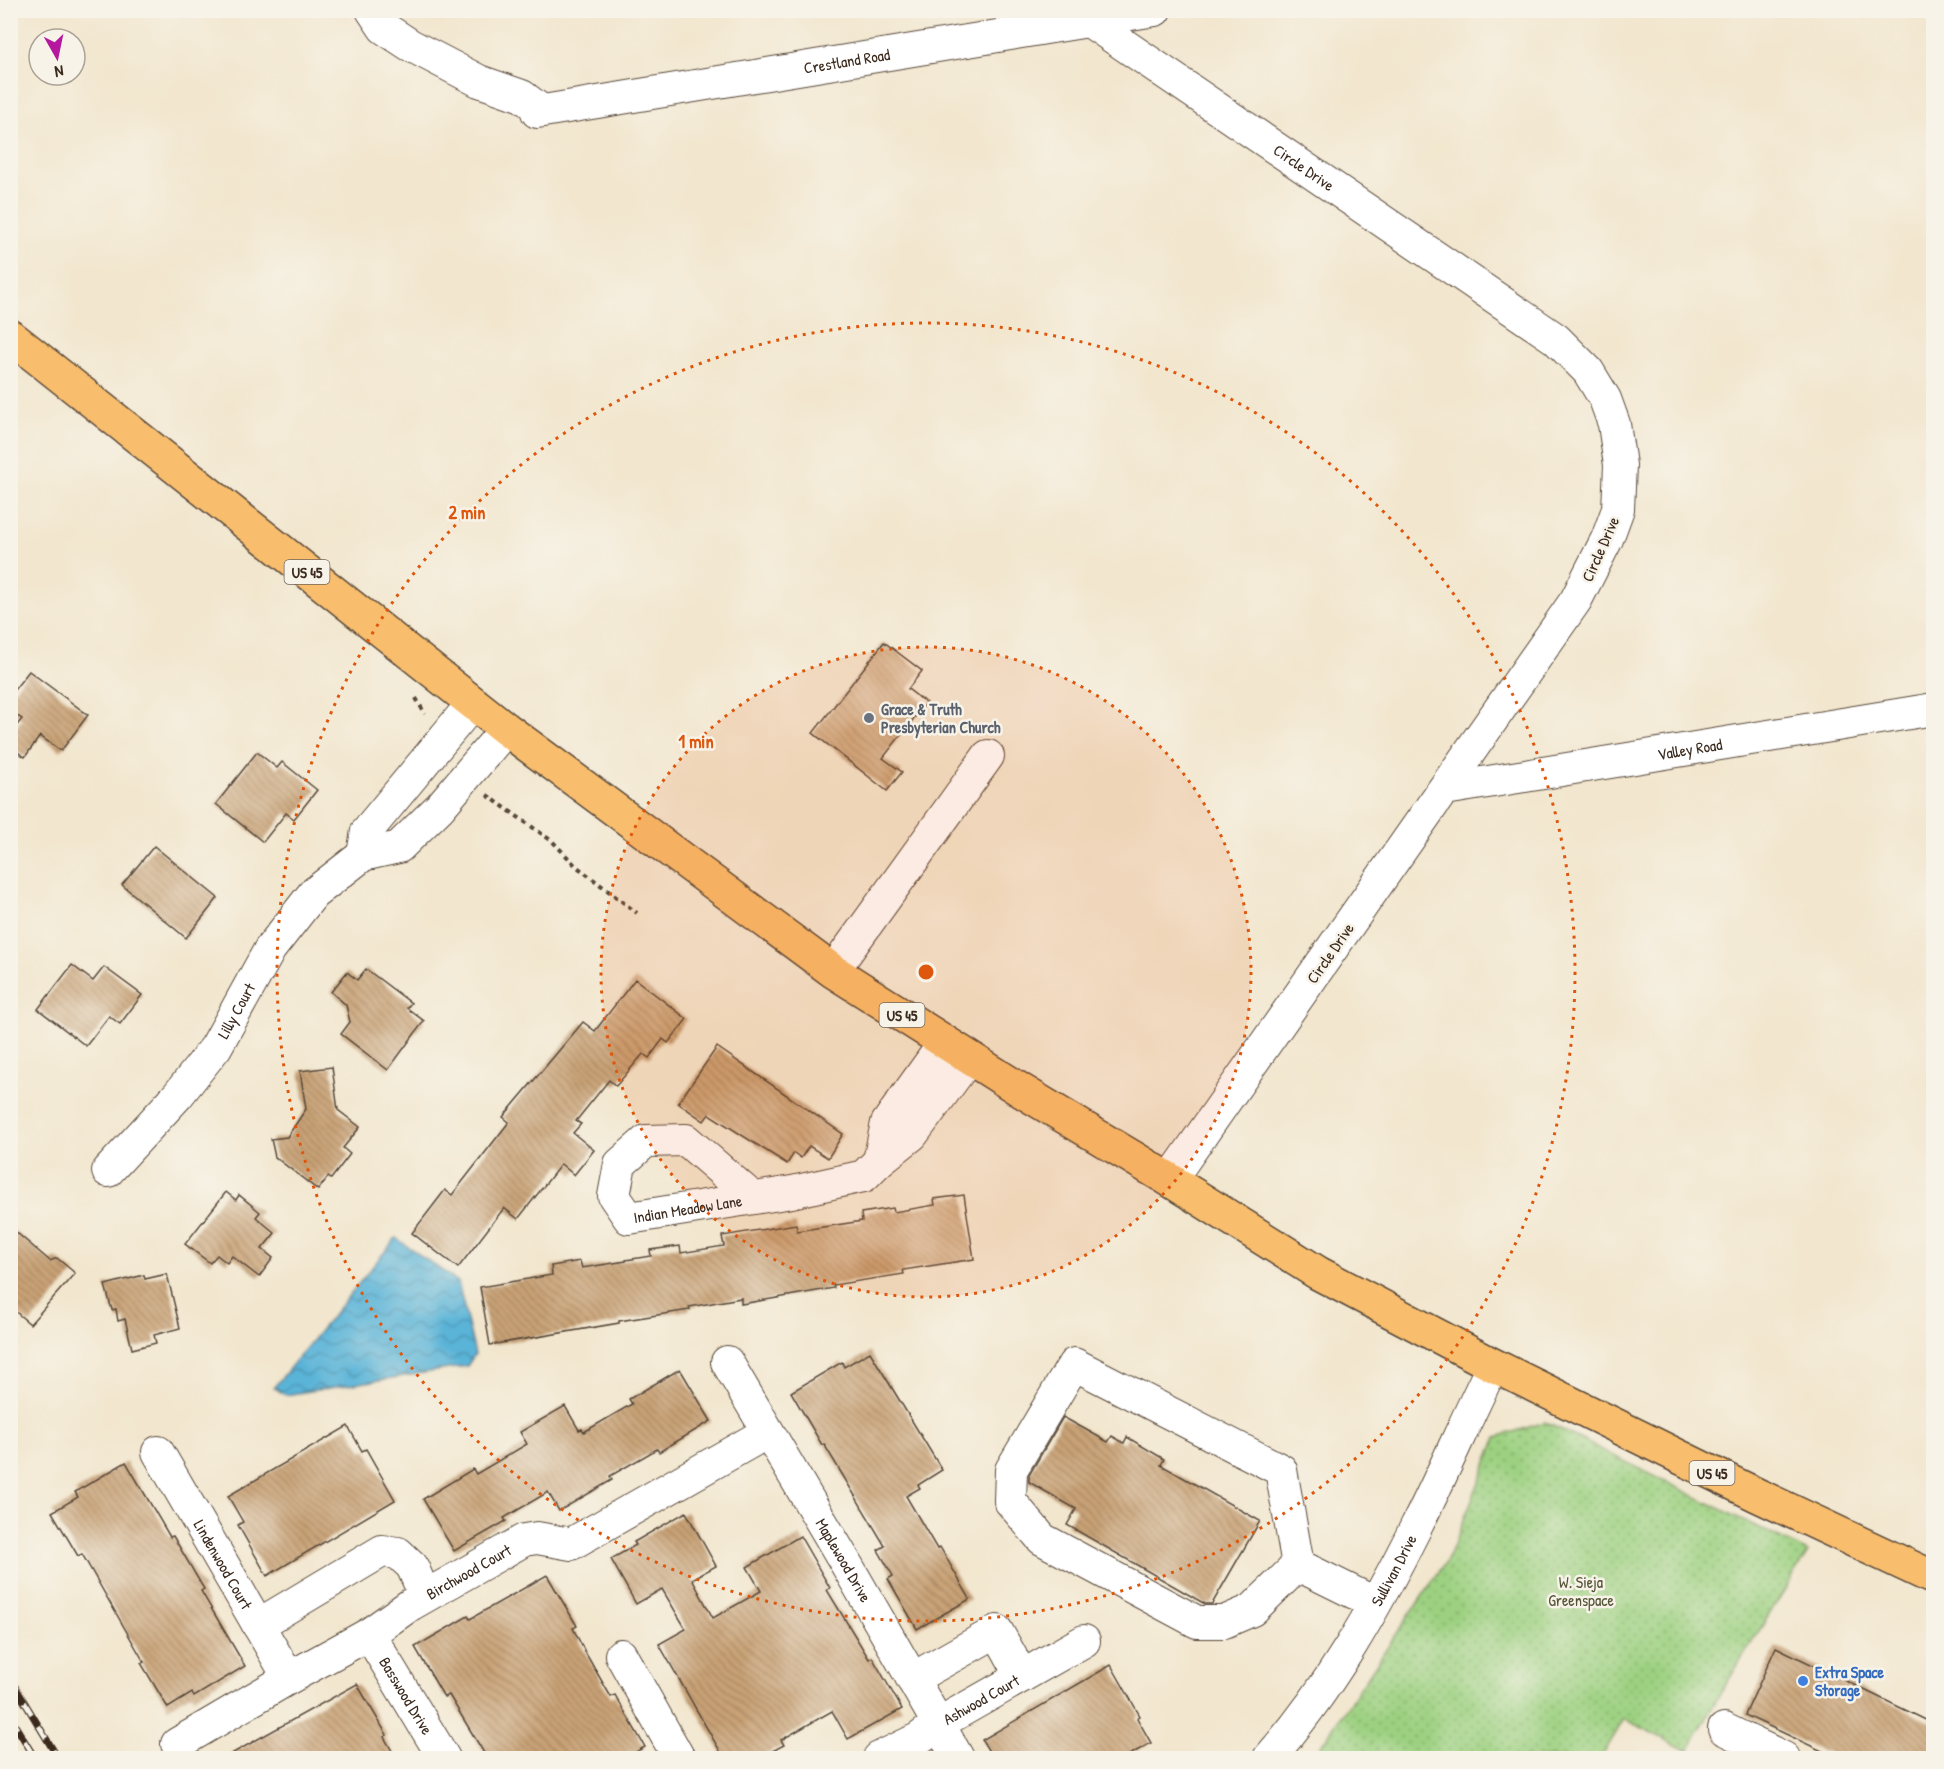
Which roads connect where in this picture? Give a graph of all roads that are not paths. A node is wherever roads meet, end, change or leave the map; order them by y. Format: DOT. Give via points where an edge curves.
graph roads {
  1 [pos="372,10"];
  2 [pos="1155,10"];
  3 [pos="1089,21"];
  4 [pos="10,336"];
  5 [pos="473,703"];
  6 [pos="1934,709"];
  7 [pos="506,729"];
  8 [pos="988,756"];
  9 [pos="1445,789"];
  10 [pos="363,855"];
  11 [pos="833,971"];
  12 [pos="957,1050"];
  13 [pos="108,1171"];
  14 [pos="1170,1180"];
  15 [pos="753,1198"];
  16 [pos="727,1362"];
  17 [pos="1492,1365"];
  18 [pos="768,1432"];
  19 [pos="158,1452"];
  20 [pos="1298,1565"];
  21 [pos="1934,1578"];
  22 [pos="425,1596"];
  23 [pos="1375,1603"];
  24 [pos="258,1625"];
  25 [pos="369,1634"];
  26 [pos="1084,1641"];
  27 [pos="621,1656"];
  28 [pos="1022,1676"];
  29 [pos="289,1678"];
  30 [pos="912,1679"];
  31 [pos="938,1724"];
  32 [pos="1724,1729"];
  33 [pos="177,1744"];
  34 [pos="444,1758"];
  35 [pos="679,1758"];
  36 [pos="879,1758"];
  37 [pos="958,1758"];
  38 [pos="1269,1758"];
  39 [pos="1784,1758"];
  1 -- 3 [label="street, Crestland Road" via="384,28 410,45 479,81 522,96 540,112"];
  2 -- 3 [label="street, Crestland Road"];
  3 -- 9 [label="street, Circle Drive" via="1556,339 1588,371 1605,399 1614,424 1620,465 1618,509 1607,539 1576,600"];
  4 -- 5 [label="main road, US 45"];
  5 -- 7 [label="main road, US 45"];
  5 -- 10 [label="street" via="368,831"];
  6 -- 9 [label="street, Valley Road"];
  7 -- 10 [label="street, Lilly Court" via="465,780 399,847"];
  7 -- 11 [label="main road, US 45"];
  8 -- 11 [label="street"];
  9 -- 14 [label="street, Circle Drive"];
  10 -- 13 [label="street, Lilly Court" via="313,894 270,949 216,1047"];
  11 -- 12 [label="main road, US 45"];
  12 -- 14 [label="main road, US 45"];
  12 -- 15 [label="street, Indian Meadow Lane" via="912,1135 864,1176"];
  14 -- 17 [label="main road, US 45" via="1310,1268"];
  16 -- 18 [label="street, Maplewood Drive"];
  17 -- 21 [label="main road, US 45"];
  17 -- 23 [label="street, Sullivan Drive" via="1417,1527"];
  18 -- 22 [label="street, Birchwood Court" via="571,1544 537,1538 524,1540"];
  18 -- 30 [label="street, Maplewood Drive"];
  19 -- 24 [label="street, Lindenwood Court"];
  20 -- 20 [label="street" via="1252,1610 1224,1622 1197,1622 1042,1539 1010,1501 1011,1470 1074,1364 1281,1470"];
  20 -- 23 [label="street"];
  22 -- 24 [label="street" via="412,1566 398,1553 382,1551"];
  22 -- 25 [label="street, Birchwood Court"];
  23 -- 38 [label="street, Sullivan Drive" via="1320,1693"];
  24 -- 29 [label="street, Lindenwood Court"];
  25 -- 29 [label="street, Birchwood Court"];
  25 -- 34 [label="street, Basswood Drive"];
  26 -- 28 [label="street, Ashwood Court"];
  27 -- 35 [label="street"];
  28 -- 30 [label="street" via="997,1630"];
  28 -- 31 [label="street, Ashwood Court"];
  29 -- 33 [label="street, Birchwood Court"];
  30 -- 31 [label="street, Maplewood Drive"];
  31 -- 36 [label="street, Ashwood Court" via="918,1739"];
  31 -- 37 [label="street, Maplewood Drive"];
  32 -- 39 [label="street"];
}
